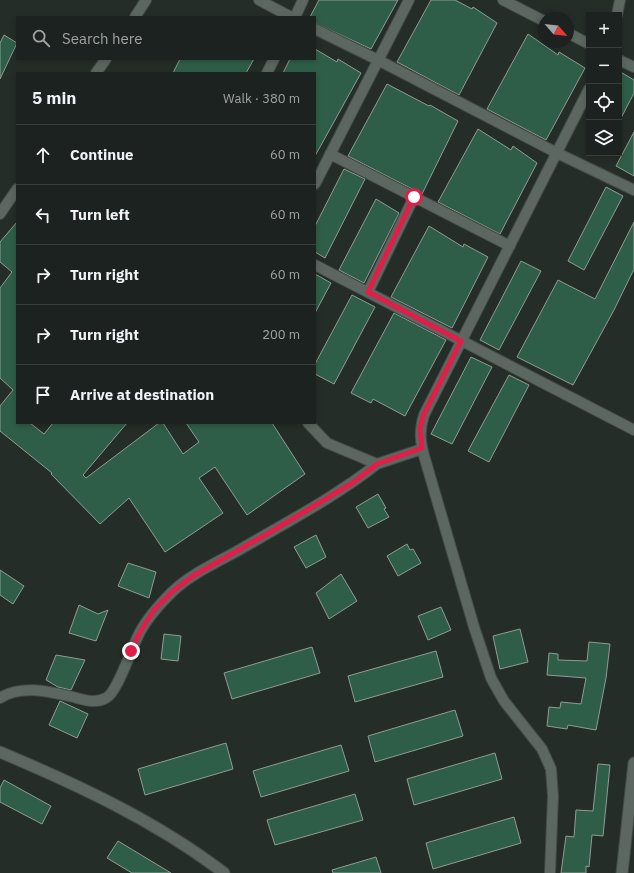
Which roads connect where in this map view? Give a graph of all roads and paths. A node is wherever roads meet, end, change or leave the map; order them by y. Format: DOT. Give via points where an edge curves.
graph roads {
  1 [pos="146,0"];
  2 [pos="259,0"];
  3 [pos="303,0"];
  4 [pos="409,0"];
  5 [pos="503,0"];
  6 [pos="620,0"];
  7 [pos="618,12"];
  8 [pos="136,16"];
  9 [pos="289,16"];
  10 [pos="295,16"];
  11 [pos="538,18"];
  12 [pos="316,29"];
  13 [pos="574,36"];
  14 [pos="586,42"];
  15 [pos="105,60"];
  16 [pos="274,60"];
  17 [pos="378,60"];
  18 [pos="622,62"];
  19 [pos="634,68"];
  20 [pos="97,72"];
  21 [pos="268,72"];
  22 [pos="586,96"];
  23 [pos="557,153"];
  24 [pos="330,154"];
  25 [pos="316,182"];
  26 [pos="16,190"];
  27 [pos="634,190"];
  28 [pos="414,197"];
  29 [pos="0,214"];
  30 [pos="510,246"];
  31 [pos="316,266"];
  32 [pos="368,292"];
  33 [pos="461,341"];
  34 [pos="309,424"];
  35 [pos="634,430"];
  36 [pos="422,448"];
  37 [pos="377,464"];
  38 [pos="0,698"];
  39 [pos="0,752"];
  40 [pos="634,763"];
  41 [pos="224,873"];
  42 [pos="550,873"];
  43 [pos="622,873"];
  1 -- 8 [label="street"];
  2 -- 9 [label="street"];
  3 -- 10 [label="street"];
  4 -- 17 [label="street"];
  5 -- 11 [label="street"];
  6 -- 7 [label="street"];
  12 -- 17 [label="street"];
  13 -- 14 [label="street"];
  15 -- 20 [label="street"];
  16 -- 21 [label="street"];
  17 -- 23 [label="street"];
  17 -- 24 [label="street"];
  18 -- 19 [label="street"];
  22 -- 23 [label="street"];
  23 -- 27 [label="street"];
  23 -- 30 [label="street"];
  24 -- 25 [label="street"];
  24 -- 28 [label="street"];
  26 -- 29 [label="street"];
  28 -- 30 [label="street"];
  28 -- 32 [label="street"];
  30 -- 33 [label="street"];
  31 -- 32 [label="street"];
  32 -- 33 [label="street"];
  33 -- 35 [label="street"];
  33 -- 36 [label="street" via="424,414 420,428"];
  34 -- 37 [label="street" via="327,443"];
  36 -- 37 [label="street"];
  36 -- 42 [label="street" via="491,678 504,701 542,749 551,769 553,796"];
  37 -- 38 [label="street" via="354,482 193,576 173,591 154,610 140,632 107,698 97,702 33,690 16,692"];
  39 -- 41 [label="street" via="54,775 128,812 200,855"];
  40 -- 43 [label="street"];
}
